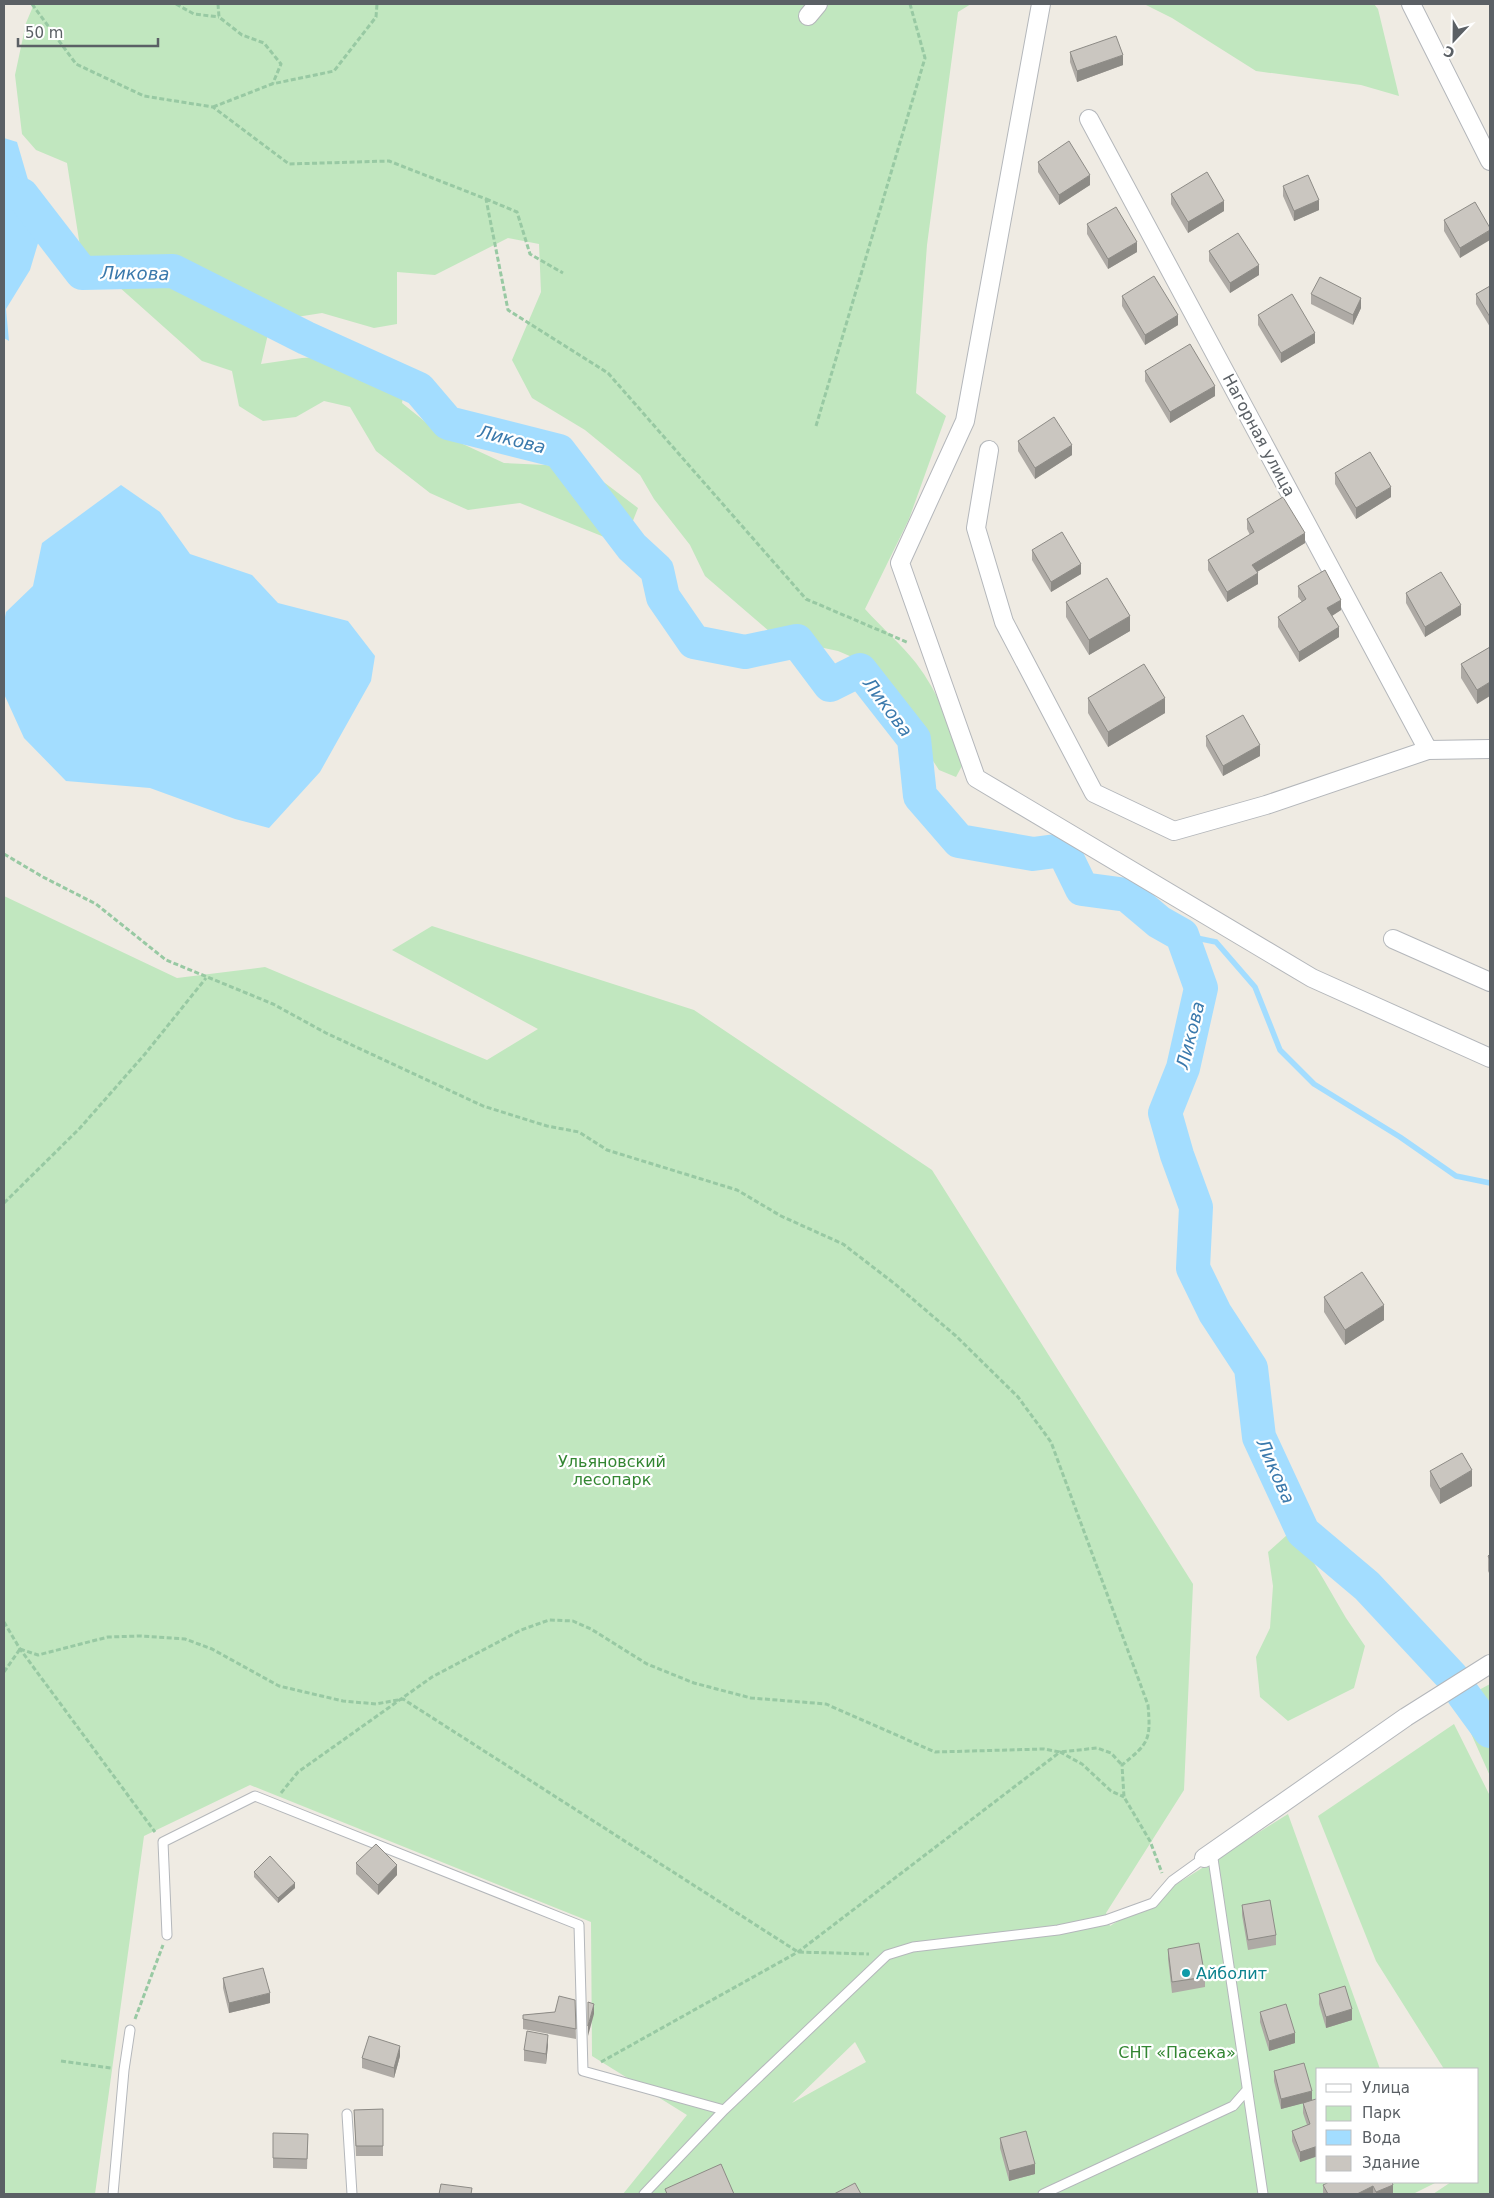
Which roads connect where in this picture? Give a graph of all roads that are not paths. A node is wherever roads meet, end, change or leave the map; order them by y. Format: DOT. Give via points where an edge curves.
graph roads {
  1 [pos="1041,4"];
  2 [pos="1411,4"];
  3 [pos="1089,119"];
  4 [pos="1484,136"];
  5 [pos="1490,161"];
  6 [pos="989,450"];
  7 [pos="1490,749"];
  8 [pos="1428,750"];
  9 [pos="1393,939"];
  10 [pos="1490,982"];
  11 [pos="1490,1058"];
  12 [pos="1490,1664"];
  13 [pos="1208,1855"];
  14 [pos="167,1936"];
  15 [pos="130,2030"];
  16 [pos="1247,2090"];
  17 [pos="724,2110"];
  18 [pos="347,2114"];
  19 [pos="113,2194"];
  20 [pos="352,2194"];
  21 [pos="644,2194"];
  22 [pos="1043,2194"];
  23 [pos="1263,2194"];
  1 -- 11 [label="street" via="965,421 900,563 976,778 1312,978"];
  2 -- 4 [label="street"];
  3 -- 8 [label="street, Нагорная улица"];
  4 -- 5 [label="street"];
  6 -- 8 [label="street" via="976,528 1004,622 1094,793 1174,831 1266,805"];
  7 -- 8 [label="street"];
  9 -- 10 [label="street"];
  12 -- 13 [label="street" via="1406,1717"];
  13 -- 16 [label="lane"];
  13 -- 17 [label="lane" via="1172,1882 1153,1903 1106,1920 1058,1930 913,1947 887,1955"];
  14 -- 17 [label="lane" via="163,1842 255,1796 579,1925 583,2071"];
  15 -- 19 [label="lane"];
  16 -- 22 [label="lane" via="1232,2106"];
  16 -- 23 [label="lane"];
  17 -- 21 [label="lane"];
  18 -- 20 [label="lane"];
}
